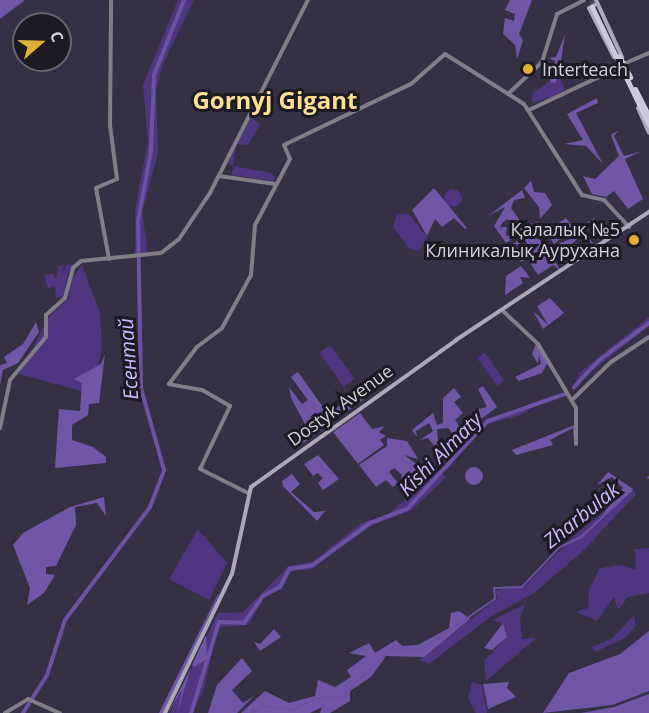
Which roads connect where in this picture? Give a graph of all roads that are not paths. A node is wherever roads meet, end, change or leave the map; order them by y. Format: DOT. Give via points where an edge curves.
graph roads {
  1 [pos="111,0"];
  2 [pos="308,0"];
  3 [pos="577,0"];
  4 [pos="584,0"];
  5 [pos="594,5"];
  6 [pos="571,6"];
  7 [pos="649,53"];
  8 [pos="623,64"];
  9 [pos="518,86"];
  10 [pos="508,94"];
  11 [pos="636,95"];
  12 [pos="521,102"];
  13 [pos="529,110"];
  14 [pos="649,111"];
  15 [pos="649,117"];
  16 [pos="649,125"];
  17 [pos="649,133"];
  18 [pos="219,176"];
  19 [pos="275,184"];
  20 [pos="649,212"];
  21 [pos="629,227"];
  22 [pos="109,259"];
  23 [pos="503,311"];
  24 [pos="649,337"];
  25 [pos="572,400"];
  26 [pos="0,428"];
  27 [pos="576,444"];
  28 [pos="248,493"];
  29 [pos="5,713"];
  30 [pos="60,713"];
  31 [pos="165,713"];
  1 -- 22 [label="street" via="117,182 96,188"];
  2 -- 18 [label="street"];
  3 -- 6 [label="street"];
  4 -- 6 [label="street"];
  5 -- 6 [label="street"];
  5 -- 8 [label="main road"];
  6 -- 9 [label="street" via="556,17 540,66"];
  7 -- 8 [label="street"];
  8 -- 11 [label="main road"];
  8 -- 13 [label="street"];
  9 -- 10 [label="street"];
  9 -- 12 [label="street"];
  10 -- 12 [label="street"];
  10 -- 19 [label="street" via="477,79 445,54 411,84 284,146 290,159"];
  11 -- 14 [label="main road"];
  11 -- 15 [label="main road"];
  11 -- 16 [label="main road"];
  11 -- 17 [label="main road"];
  12 -- 13 [label="street"];
  13 -- 21 [label="street" via="582,195 604,200"];
  18 -- 19 [label="street"];
  18 -- 22 [label="street" via="179,239 161,253"];
  19 -- 28 [label="street" via="255,225 251,273 232,310 169,384 202,390 230,406 200,469"];
  20 -- 21 [label="main road, Dostyk Avenue"];
  21 -- 23 [label="main road, Dostyk Avenue"];
  22 -- 26 [label="street" via="81,261 69,274 65,298 46,315 46,337 10,380 7,417"];
  23 -- 25 [label="street" via="538,344"];
  23 -- 28 [label="main road, Dostyk Avenue" via="400,379"];
  24 -- 25 [label="street"];
  25 -- 27 [label="street" via="580,419"];
  28 -- 31 [label="main road" via="232,574"];
  29 -- 30 [label="street" via="28,699"];
}
